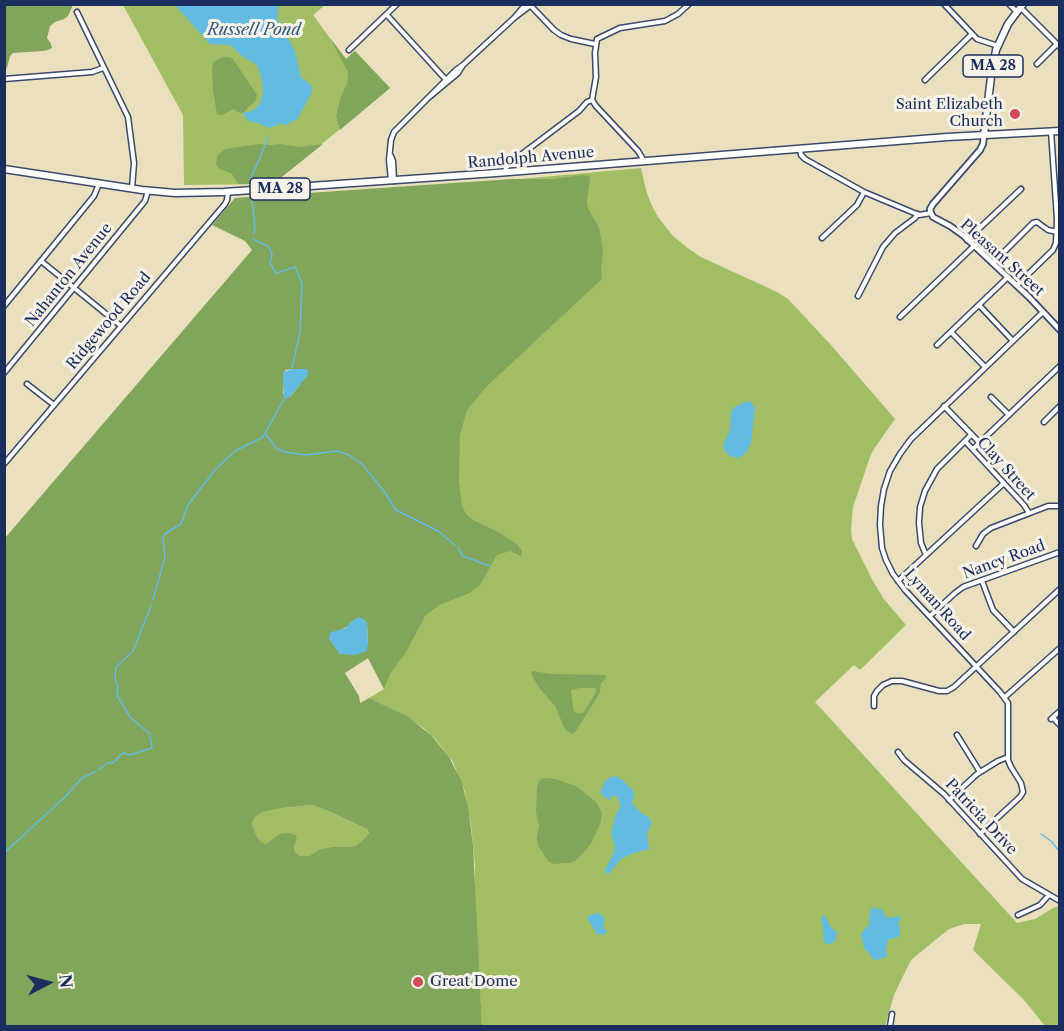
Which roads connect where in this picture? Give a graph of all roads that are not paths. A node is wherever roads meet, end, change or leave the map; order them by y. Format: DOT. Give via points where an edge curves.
graph roads {
  1 [pos="397,4"];
  2 [pos="689,4"];
  3 [pos="944,4"];
  4 [pos="1010,4"];
  5 [pos="529,5"];
  6 [pos="1020,8"];
  7 [pos="77,12"];
  8 [pos="387,15"];
  9 [pos="972,34"];
  10 [pos="595,44"];
  11 [pos="1058,45"];
  12 [pos="998,46"];
  13 [pos="349,50"];
  14 [pos="1036,64"];
  15 [pos="103,68"];
  16 [pos="4,79"];
  17 [pos="925,80"];
  18 [pos="447,81"];
  19 [pos="592,100"];
  20 [pos="1051,131"];
  21 [pos="1059,131"];
  22 [pos="984,135"];
  23 [pos="800,148"];
  24 [pos="644,161"];
  25 [pos="4,169"];
  26 [pos="505,172"];
  27 [pos="392,181"];
  28 [pos="99,184"];
  29 [pos="132,189"];
  30 [pos="1022,189"];
  31 [pos="148,190"];
  32 [pos="228,192"];
  33 [pos="864,192"];
  34 [pos="931,213"];
  35 [pos="918,214"];
  36 [pos="1058,235"];
  37 [pos="822,238"];
  38 [pos="967,240"];
  39 [pos="974,246"];
  40 [pos="41,261"];
  41 [pos="993,263"];
  42 [pos="1008,277"];
  43 [pos="1017,285"];
  44 [pos="74,287"];
  45 [pos="858,296"];
  46 [pos="979,305"];
  47 [pos="4,306"];
  48 [pos="1043,312"];
  49 [pos="900,317"];
  50 [pos="121,326"];
  51 [pos="1059,330"];
  52 [pos="951,332"];
  53 [pos="1013,341"];
  54 [pos="936,345"];
  55 [pos="1059,366"];
  56 [pos="985,367"];
  57 [pos="4,373"];
  58 [pos="27,384"];
  59 [pos="991,397"];
  60 [pos="54,405"];
  61 [pos="944,406"];
  62 [pos="1059,406"];
  63 [pos="1009,415"];
  64 [pos="1044,422"];
  65 [pos="971,435"];
  66 [pos="965,441"];
  67 [pos="980,443"];
  68 [pos="973,449"];
  69 [pos="4,464"];
  70 [pos="1004,483"];
  71 [pos="1059,506"];
  72 [pos="1029,513"];
  73 [pos="976,546"];
  74 [pos="1059,552"];
  75 [pos="926,555"];
  76 [pos="898,581"];
  77 [pos="982,581"];
  78 [pos="1059,589"];
  79 [pos="930,616"];
  80 [pos="1014,632"];
  81 [pos="1059,648"];
  82 [pos="978,666"];
  83 [pos="1005,697"];
  84 [pos="874,706"];
  85 [pos="1059,711"];
  86 [pos="1059,725"];
  87 [pos="957,735"];
  88 [pos="898,752"];
  89 [pos="1008,757"];
  90 [pos="980,772"];
  91 [pos="949,800"];
  92 [pos="980,834"];
  93 [pos="1049,895"];
  94 [pos="1059,901"];
  95 [pos="1018,915"];
  96 [pos="892,1014"];
  97 [pos="890,1026"];
  1 -- 8 [label="street"];
  2 -- 10 [label="street" via="666,21 623,28"];
  3 -- 9 [label="street"];
  4 -- 6 [label="street"];
  5 -- 10 [label="street" via="561,35"];
  5 -- 18 [label="street"];
  6 -- 11 [label="street"];
  6 -- 12 [label="main road, MA 28"];
  7 -- 15 [label="street"];
  8 -- 13 [label="street"];
  8 -- 18 [label="street"];
  9 -- 12 [label="street" via="980,41"];
  9 -- 17 [label="street"];
  10 -- 19 [label="street"];
  11 -- 14 [label="street"];
  12 -- 22 [label="main road, MA 28"];
  15 -- 16 [label="street"];
  15 -- 29 [label="street" via="129,121 134,163"];
  18 -- 27 [label="street" via="393,132"];
  19 -- 24 [label="street"];
  19 -- 26 [label="street" via="510,163"];
  20 -- 21 [label="main road, Randolph Avenue"];
  20 -- 22 [label="main road, Randolph Avenue"];
  20 -- 36 [label="street"];
  22 -- 23 [label="main road, Randolph Avenue / MA 28"];
  22 -- 34 [label="street" via="981,148 933,204"];
  23 -- 24 [label="main road, Randolph Avenue / MA 28"];
  23 -- 33 [label="street" via="805,159"];
  24 -- 26 [label="main road, Randolph Avenue / MA 28"];
  25 -- 28 [label="main road, Randolph Avenue / MA 28"];
  26 -- 27 [label="main road, Randolph Avenue / MA 28"];
  27 -- 32 [label="main road, Randolph Avenue / MA 28"];
  28 -- 29 [label="main road, Randolph Avenue / MA 28"];
  28 -- 40 [label="street" via="94,196"];
  29 -- 31 [label="main road, Randolph Avenue / MA 28"];
  30 -- 38 [label="street"];
  31 -- 32 [label="main road, Randolph Avenue / MA 28"];
  31 -- 44 [label="street, Nahanton Avenue" via="145,201"];
  32 -- 50 [label="street, Ridgewood Road" via="225,204"];
  33 -- 35 [label="street"];
  33 -- 37 [label="street" via="857,205"];
  34 -- 35 [label="street"];
  34 -- 38 [label="street, Pleasant Street"];
  35 -- 45 [label="street" via="883,247"];
  36 -- 41 [label="street" via="1035,222"];
  36 -- 43 [label="street" via="1053,250"];
  38 -- 39 [label="street, Pleasant Street"];
  39 -- 41 [label="street, Pleasant Street"];
  39 -- 49 [label="street"];
  40 -- 44 [label="street"];
  40 -- 47 [label="street"];
  41 -- 42 [label="street, Pleasant Street"];
  42 -- 43 [label="street, Pleasant Street"];
  42 -- 46 [label="street"];
  43 -- 48 [label="street, Pleasant Street"];
  44 -- 50 [label="street"];
  44 -- 57 [label="street, Nahanton Avenue"];
  46 -- 52 [label="street"];
  46 -- 53 [label="street"];
  48 -- 51 [label="street, Pleasant Street"];
  48 -- 53 [label="street, Lyman Road"];
  50 -- 60 [label="street, Ridgewood Road"];
  52 -- 54 [label="street"];
  52 -- 56 [label="street"];
  53 -- 56 [label="street, Lyman Road"];
  55 -- 63 [label="street"];
  56 -- 61 [label="street, Lyman Road"];
  58 -- 60 [label="street"];
  59 -- 63 [label="street"];
  60 -- 69 [label="street, Ridgewood Road"];
  61 -- 65 [label="street"];
  61 -- 76 [label="street, Lyman Road" via="904,448 884,489 882,548"];
  62 -- 64 [label="street"];
  63 -- 67 [label="street"];
  65 -- 66 [label="street"];
  65 -- 67 [label="street"];
  66 -- 68 [label="street, Clay Street"];
  66 -- 75 [label="street" via="937,469 923,496 919,528"];
  67 -- 68 [label="street"];
  68 -- 70 [label="street, Clay Street"];
  70 -- 72 [label="street, Clay Street"];
  70 -- 75 [label="street"];
  71 -- 72 [label="street"];
  72 -- 73 [label="street" via="988,530"];
  74 -- 77 [label="street, Nancy Road"];
  75 -- 76 [label="street"];
  76 -- 79 [label="street, Lyman Road"];
  77 -- 79 [label="street, Nancy Road" via="959,590"];
  77 -- 80 [label="street" via="993,610"];
  78 -- 80 [label="street"];
  79 -- 82 [label="street, Lyman Road"];
  80 -- 82 [label="street"];
  81 -- 83 [label="street"];
  82 -- 83 [label="street, Lyman Road"];
  82 -- 84 [label="street" via="956,686 944,691 900,681 887,683 875,693"];
  83 -- 89 [label="street" via="1009,708"];
  85 -- 86 [label="street" via="1052,718"];
  87 -- 90 [label="street"];
  88 -- 91 [label="street, Patricia Drive"];
  89 -- 90 [label="street"];
  89 -- 92 [label="street" via="1023,792"];
  90 -- 91 [label="street"];
  91 -- 92 [label="street, Patricia Drive"];
  92 -- 93 [label="street, Patricia Drive" via="1020,876"];
  93 -- 94 [label="street, Patricia Drive"];
  93 -- 95 [label="street" via="1042,904"];
  96 -- 97 [label="street"];
}
